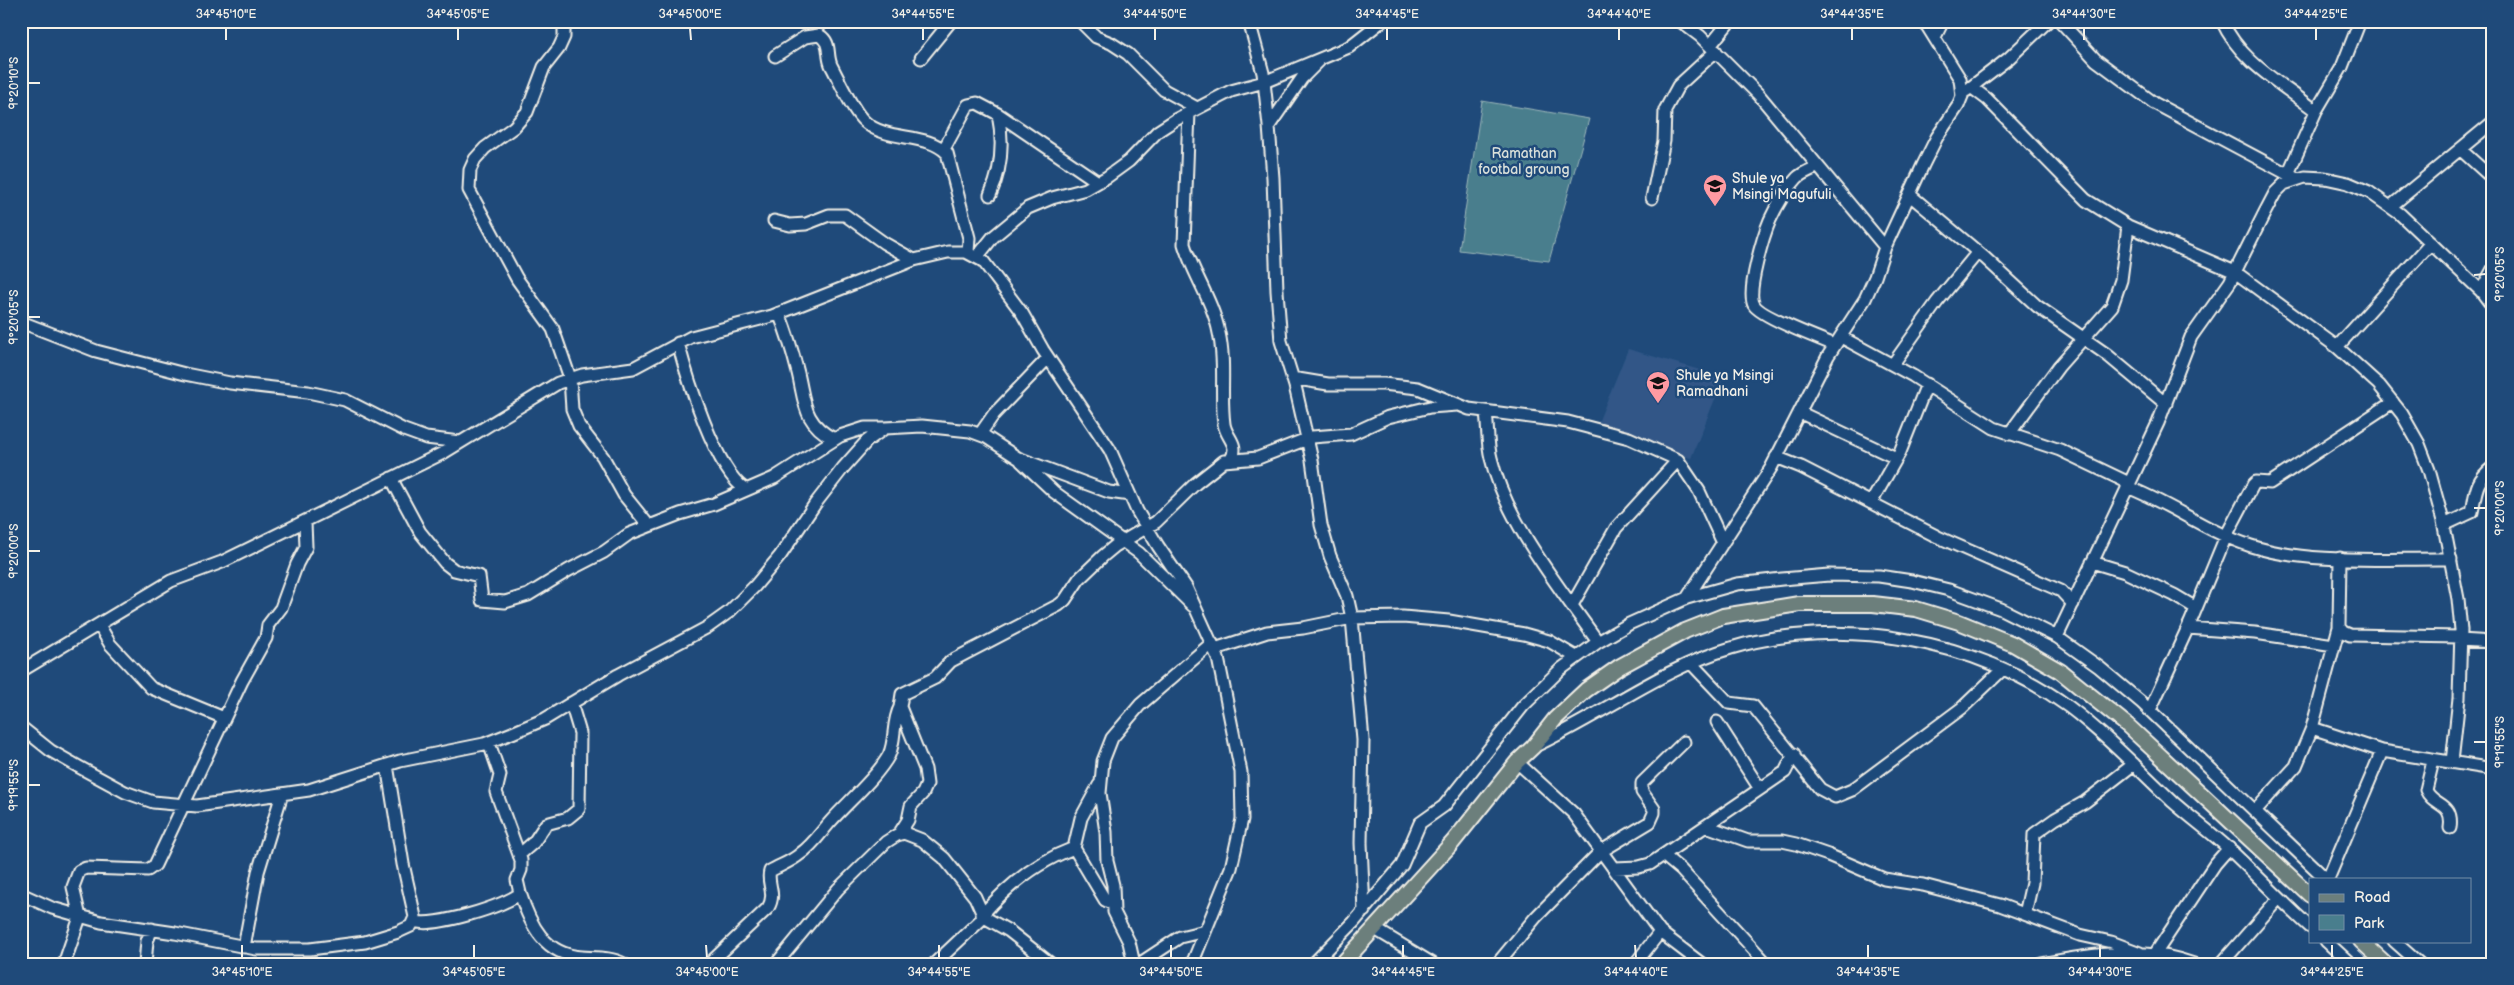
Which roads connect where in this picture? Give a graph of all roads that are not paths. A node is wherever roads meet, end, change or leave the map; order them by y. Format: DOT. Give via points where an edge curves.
graph roads {
  1 [pos="564,21"];
  2 [pos="951,21"];
  3 [pos="1080,21"];
  4 [pos="1249,21"];
  5 [pos="1382,21"];
  6 [pos="1680,21"];
  7 [pos="1730,21"];
  8 [pos="1924,21"];
  9 [pos="1942,21"];
  10 [pos="2048,21"];
  11 [pos="2060,21"];
  12 [pos="2222,21"];
  13 [pos="2360,21"];
  14 [pos="1935,37"];
  15 [pos="1713,48"];
  16 [pos="775,56"];
  17 [pos="921,58"];
  18 [pos="1322,59"];
  19 [pos="1264,82"];
  20 [pos="1967,90"];
  21 [pos="1193,110"];
  22 [pos="2316,111"];
  23 [pos="998,114"];
  24 [pos="2493,122"];
  25 [pos="1269,126"];
  26 [pos="944,149"];
  27 [pos="2461,150"];
  28 [pos="1817,167"];
  29 [pos="2293,176"];
  30 [pos="2493,179"];
  31 [pos="1098,182"];
  32 [pos="990,195"];
  33 [pos="1910,195"];
  34 [pos="1652,198"];
  35 [pos="2390,207"];
  36 [pos="774,221"];
  37 [pos="2128,226"];
  38 [pos="2431,243"];
  39 [pos="1885,247"];
  40 [pos="1978,252"];
  41 [pos="972,255"];
  42 [pos="914,260"];
  43 [pos="2493,269"];
  44 [pos="2235,272"];
  45 [pos="2481,290"];
  46 [pos="2493,307"];
  47 [pos="779,313"];
  48 [pos="21,322"];
  49 [pos="2081,338"];
  50 [pos="1838,341"];
  51 [pos="678,342"];
  52 [pos="2337,347"];
  53 [pos="1048,358"];
  54 [pos="1893,364"];
  55 [pos="570,378"];
  56 [pos="1292,378"];
  57 [pos="1927,384"];
  58 [pos="2393,402"];
  59 [pos="2166,404"];
  60 [pos="1457,405"];
  61 [pos="1486,412"];
  62 [pos="1801,413"];
  63 [pos="885,428"];
  64 [pos="980,434"];
  65 [pos="2009,434"];
  66 [pos="834,439"];
  67 [pos="1306,439"];
  68 [pos="462,442"];
  69 [pos="1776,456"];
  70 [pos="1018,458"];
  71 [pos="1896,458"];
  72 [pos="1231,459"];
  73 [pos="1678,460"];
  74 [pos="2493,467"];
  75 [pos="391,478"];
  76 [pos="2128,485"];
  77 [pos="745,489"];
  78 [pos="1130,495"];
  79 [pos="1871,503"];
  80 [pos="305,522"];
  81 [pos="2444,525"];
  82 [pos="648,526"];
  83 [pos="1148,528"];
  84 [pos="2226,536"];
  85 [pos="1122,542"];
  86 [pos="1723,543"];
  87 [pos="2340,558"];
  88 [pos="2451,558"];
  89 [pos="2092,562"];
  90 [pos="1687,598"];
  91 [pos="2072,604"];
  92 [pos="1572,605"];
  93 [pos="1197,608"];
  94 [pos="2196,608"];
  95 [pos="1352,618"];
  96 [pos="99,625"];
  97 [pos="2339,626"];
  98 [pos="2188,628"];
  99 [pos="2057,637"];
  100 [pos="2460,638"];
  101 [pos="1598,642"];
  102 [pos="2493,642"];
  103 [pos="1214,646"];
  104 [pos="2334,646"];
  105 [pos="1576,657"];
  106 [pos="1691,663"];
  107 [pos="2003,669"];
  108 [pos="21,671"];
  109 [pos="571,703"];
  110 [pos="900,707"];
  111 [pos="2150,710"];
  112 [pos="224,718"];
  113 [pos="1717,722"];
  114 [pos="21,727"];
  115 [pos="2312,728"];
  116 [pos="1684,742"];
  117 [pos="489,743"];
  118 [pos="1533,747"];
  119 [pos="2382,751"];
  120 [pos="1794,754"];
  121 [pos="2433,761"];
  122 [pos="1517,762"];
  123 [pos="2452,762"];
  124 [pos="2134,764"];
  125 [pos="387,765"];
  126 [pos="2493,769"];
  127 [pos="1785,772"];
  128 [pos="1808,774"];
  129 [pos="1100,782"];
  130 [pos="1760,789"];
  131 [pos="282,794"];
  132 [pos="184,806"];
  133 [pos="2255,811"];
  134 [pos="1706,826"];
  135 [pos="2450,828"];
  136 [pos="899,834"];
  137 [pos="1074,848"];
  138 [pos="2229,848"];
  139 [pos="1600,852"];
  140 [pos="519,855"];
  141 [pos="1663,855"];
  142 [pos="1614,868"];
  143 [pos="2326,878"];
  144 [pos="2327,878"];
  145 [pos="520,893"];
  146 [pos="21,894"];
  147 [pos="2309,894"];
  148 [pos="2279,898"];
  149 [pos="1113,904"];
  150 [pos="1364,911"];
  151 [pos="2025,914"];
  152 [pos="983,916"];
  153 [pos="80,917"];
  154 [pos="415,921"];
  155 [pos="2309,926"];
  156 [pos="152,929"];
  157 [pos="1374,929"];
  158 [pos="1205,932"];
  159 [pos="1660,932"];
  160 [pos="2327,942"];
  161 [pos="2362,942"];
  162 [pos="2395,942"];
  163 [pos="244,947"];
  164 [pos="2138,952"];
  165 [pos="2155,958"];
  166 [pos="64,964"];
  167 [pos="145,964"];
  168 [pos="624,964"];
  169 [pos="709,964"];
  170 [pos="776,964"];
  171 [pos="934,964"];
  172 [pos="1051,964"];
  173 [pos="1134,964"];
  174 [pos="1139,964"];
  175 [pos="1192,964"];
  176 [pos="1313,964"];
  177 [pos="1342,964"];
  178 [pos="1433,964"];
  179 [pos="1497,964"];
  180 [pos="1635,964"];
  181 [pos="1702,964"];
  182 [pos="1767,964"];
  183 [pos="2040,964"];
  184 [pos="2132,964"];
  185 [pos="2194,964"];
  186 [pos="2221,964"];
  187 [pos="2351,964"];
  188 [pos="2386,964"];
  189 [pos="2420,964"];
  1 -- 55 [label="street" via="564,37 544,67 527,112 514,127 485,148 472,165 468,181 472,200 517,279 553,329"];
  2 -- 17 [label="street"];
  3 -- 21 [label="street" via="1096,37 1111,42 1128,54 1164,90"];
  4 -- 19 [label="street"];
  5 -- 18 [label="street" via="1349,47"];
  6 -- 15 [label="street"];
  7 -- 15 [label="street"];
  8 -- 14 [label="street"];
  9 -- 14 [label="street"];
  10 -- 20 [label="street" via="2009,58"];
  11 -- 29 [label="street" via="2096,60 2154,103"];
  12 -- 22 [label="street" via="2250,62"];
  13 -- 22 [label="street" via="2342,66"];
  14 -- 20 [label="street"];
  15 -- 28 [label="street" via="1782,121"];
  15 -- 34 [label="street" via="1678,86 1665,110 1664,142"];
  16 -- 26 [label="street" via="805,37 819,35 828,44 831,65 864,122 881,131"];
  18 -- 19 [label="street"];
  18 -- 25 [label="street" via="1302,78"];
  19 -- 21 [label="street" via="1231,91"];
  19 -- 25 [label="street"];
  20 -- 33 [label="street" via="1937,137"];
  20 -- 37 [label="street" via="1987,99 2086,200"];
  21 -- 31 [label="street" via="1158,131 1129,161"];
  21 -- 72 [label="street" via="1184,244 1219,330 1224,368 1224,424 1234,446"];
  22 -- 29 [label="street"];
  23 -- 26 [label="street" via="977,103 968,105"];
  23 -- 31 [label="street"];
  23 -- 32 [label="street" via="1002,138 1000,172"];
  24 -- 27 [label="street"];
  25 -- 56 [label="street" via="1280,330"];
  26 -- 41 [label="street" via="948,153 960,198"];
  27 -- 30 [label="street"];
  27 -- 35 [label="street"];
  28 -- 39 [label="street"];
  28 -- 50 [label="street" via="1798,176 1769,222 1752,285 1752,300 1754,307 1766,314"];
  29 -- 35 [label="street" via="2348,183 2369,192"];
  29 -- 44 [label="street" via="2275,194"];
  31 -- 41 [label="street" via="1028,208"];
  33 -- 39 [label="street"];
  33 -- 40 [label="street"];
  35 -- 38 [label="street"];
  36 -- 42 [label="street" via="806,224 829,215 845,215"];
  37 -- 44 [label="street"];
  37 -- 49 [label="street" via="2117,295 2105,315"];
  38 -- 45 [label="street"];
  38 -- 52 [label="street"];
  39 -- 50 [label="street" via="1865,299"];
  40 -- 49 [label="street" via="2037,306"];
  40 -- 54 [label="street"];
  41 -- 42 [label="street" via="948,252"];
  41 -- 53 [label="street" via="988,268 1022,313"];
  42 -- 47 [label="street"];
  43 -- 45 [label="street"];
  44 -- 52 [label="street"];
  44 -- 59 [label="street" via="2191,336"];
  45 -- 46 [label="street"];
  47 -- 51 [label="street"];
  47 -- 66 [label="street" via="805,408 813,422"];
  48 -- 68 [label="street" via="96,351 185,374 345,400 419,436"];
  49 -- 59 [label="street" via="2106,354"];
  49 -- 65 [label="street"];
  50 -- 54 [label="street"];
  50 -- 62 [label="street"];
  51 -- 55 [label="street" via="633,368"];
  51 -- 77 [label="street" via="710,435 735,480"];
  52 -- 58 [label="street"];
  53 -- 64 [label="street" via="994,414"];
  53 -- 78 [label="street" via="1110,450"];
  54 -- 57 [label="street"];
  55 -- 68 [label="street" via="540,392"];
  55 -- 82 [label="street" via="574,416 604,457 624,495"];
  56 -- 60 [label="street" via="1328,384 1418,388"];
  56 -- 67 [label="street"];
  57 -- 65 [label="street" via="1974,417"];
  57 -- 71 [label="street"];
  58 -- 81 [label="street" via="2419,444"];
  58 -- 84 [label="street" via="2270,483 2256,482"];
  59 -- 76 [label="street"];
  60 -- 61 [label="street"];
  60 -- 67 [label="street" via="1430,407 1395,416 1351,434"];
  61 -- 73 [label="street" via="1574,423 1629,438"];
  61 -- 92 [label="street" via="1491,458 1505,496 1547,571"];
  62 -- 69 [label="street"];
  62 -- 71 [label="street"];
  63 -- 64 [label="street" via="922,426"];
  63 -- 66 [label="street" via="865,428"];
  63 -- 109 [label="street" via="867,441 843,468 770,569 737,606 708,627"];
  64 -- 70 [label="street"];
  65 -- 76 [label="street" via="2060,450"];
  66 -- 77 [label="street" via="781,474"];
  67 -- 72 [label="street" via="1258,458"];
  67 -- 95 [label="street" via="1321,525"];
  68 -- 75 [label="street"];
  69 -- 79 [label="street"];
  69 -- 86 [label="street"];
  70 -- 78 [label="street" via="1109,492"];
  70 -- 85 [label="street" via="1054,492"];
  71 -- 79 [label="street"];
  72 -- 83 [label="street" via="1201,478"];
  73 -- 86 [label="street" via="1699,491"];
  73 -- 92 [label="street" via="1616,528"];
  74 -- 81 [label="street" via="2477,485 2472,512"];
  75 -- 80 [label="street"];
  75 -- 82 [label="street" via="423,536 445,563 454,570 479,576 480,594 486,602 505,602 528,595 629,534"];
  76 -- 84 [label="street"];
  76 -- 89 [label="street"];
  77 -- 82 [label="street" via="714,504"];
  78 -- 83 [label="street"];
  79 -- 91 [label="street" via="1984,559 2061,592"];
  80 -- 96 [label="street" via="222,562 171,581"];
  80 -- 112 [label="street" via="305,551 281,608 268,625 266,638"];
  81 -- 88 [label="street"];
  83 -- 85 [label="street"];
  83 -- 93 [label="street"];
  84 -- 87 [label="street" via="2285,554"];
  84 -- 94 [label="street"];
  85 -- 93 [label="street" via="1143,557 1178,594"];
  85 -- 110 [label="street" via="1085,573 1065,600 951,660 935,678 902,694"];
  86 -- 90 [label="street"];
  87 -- 88 [label="street"];
  87 -- 97 [label="street"];
  88 -- 100 [label="street"];
  89 -- 91 [label="street"];
  89 -- 94 [label="street" via="2132,575"];
  90 -- 99 [label="street" via="1737,584 1829,575 1879,576 1948,590 2001,609"];
  90 -- 101 [label="street"];
  91 -- 99 [label="street"];
  92 -- 101 [label="street"];
  93 -- 103 [label="street"];
  94 -- 98 [label="street"];
  95 -- 103 [label="street" via="1267,632"];
  95 -- 105 [label="street" via="1422,618 1524,634 1549,641"];
  95 -- 150 [label="street" via="1363,740 1361,843"];
  96 -- 108 [label="street"];
  96 -- 112 [label="street" via="110,644 151,688"];
  97 -- 100 [label="street" via="2350,635"];
  97 -- 104 [label="street"];
  98 -- 104 [label="street" via="2256,633"];
  98 -- 111 [label="street"];
  99 -- 111 [label="street"];
  100 -- 102 [label="street"];
  100 -- 123 [label="street" via="2459,698"];
  101 -- 105 [label="street"];
  103 -- 129 [label="street" via="1140,705 1112,738 1103,761"];
  103 -- 158 [label="street" via="1238,750 1243,796 1231,868"];
  104 -- 115 [label="street"];
  105 -- 150 [label="street" via="1524,706 1444,806 1420,823 1408,857"];
  106 -- 107 [label="street" via="1731,648 1817,632 1874,634 1934,646"];
  106 -- 118 [label="street"];
  106 -- 120 [label="street" via="1730,703 1753,706"];
  107 -- 124 [label="street" via="2068,706"];
  107 -- 128 [label="street" via="1962,708 1840,796 1828,795"];
  109 -- 117 [label="street" via="545,719"];
  109 -- 140 [label="street" via="580,739 579,809 568,818 546,824 534,842"];
  110 -- 136 [label="street" via="926,768 927,784 911,806 908,820"];
  110 -- 169 [label="street" via="894,722 891,748 866,786 815,841 792,860 770,871 772,896 768,908"];
  111 -- 133 [label="street"];
  112 -- 132 [label="street"];
  113 -- 130 [label="street"];
  114 -- 132 [label="street" via="51,751 125,792 153,802"];
  115 -- 119 [label="street"];
  115 -- 133 [label="street" via="2296,766"];
  116 -- 139 [label="street" via="1642,783 1642,792 1654,809 1650,822"];
  117 -- 125 [label="street"];
  117 -- 140 [label="street" via="500,775 496,792"];
  118 -- 122 [label="main road"];
  118 -- 147 [label="main road" via="1555,719 1586,690 1685,631 1723,616 1799,604 1873,604 1916,609 2013,644 2060,671 2127,725"];
  119 -- 121 [label="street"];
  119 -- 144 [label="street"];
  120 -- 127 [label="street"];
  120 -- 128 [label="street"];
  121 -- 123 [label="street"];
  121 -- 135 [label="street" via="2427,794 2446,807"];
  122 -- 139 [label="street" via="1569,808"];
  122 -- 157 [label="main road" via="1453,842"];
  123 -- 126 [label="street"];
  124 -- 138 [label="street"];
  124 -- 151 [label="street" via="2085,802 2034,834 2033,876"];
  125 -- 131 [label="street" via="329,784"];
  125 -- 154 [label="street"];
  127 -- 128 [label="street" via="1799,770"];
  127 -- 130 [label="street"];
  129 -- 137 [label="street" via="1081,818"];
  129 -- 149 [label="street"];
  130 -- 134 [label="street"];
  131 -- 132 [label="street"];
  131 -- 163 [label="street" via="258,872"];
  132 -- 153 [label="street" via="152,869 79,870 73,887"];
  133 -- 143 [label="street"];
  134 -- 141 [label="street"];
  134 -- 151 [label="street" via="1748,841 1796,844 1884,879 1960,894"];
  136 -- 152 [label="street" via="922,840 940,854 975,897"];
  136 -- 170 [label="street" via="886,842 838,889"];
  137 -- 149 [label="street" via="1105,900"];
  137 -- 152 [label="street" via="1053,857 1012,884"];
  138 -- 148 [label="street"];
  138 -- 165 [label="street" via="2215,864"];
  139 -- 142 [label="street"];
  139 -- 179 [label="street" via="1536,917"];
  140 -- 145 [label="street" via="522,867 517,880"];
  141 -- 142 [label="street" via="1643,867"];
  141 -- 182 [label="street" via="1681,870"];
  142 -- 159 [label="street"];
  145 -- 154 [label="street" via="468,915 433,923"];
  145 -- 168 [label="street" via="530,922 548,945 577,957 609,958"];
  146 -- 153 [label="street"];
  148 -- 155 [label="street"];
  148 -- 186 [label="street"];
  149 -- 173 [label="street" via="1115,918 1130,942"];
  150 -- 176 [label="street"];
  151 -- 164 [label="street"];
  152 -- 171 [label="street"];
  152 -- 172 [label="street" via="1009,931"];
  153 -- 156 [label="street"];
  153 -- 166 [label="street"];
  154 -- 163 [label="street" via="398,932 351,944 284,950"];
  156 -- 163 [label="street"];
  156 -- 167 [label="street" via="147,941"];
  157 -- 177 [label="main road"];
  157 -- 178 [label="street"];
  158 -- 174 [label="street" via="1180,937"];
  158 -- 175 [label="street"];
  159 -- 180 [label="street"];
  159 -- 181 [label="street"];
  160 -- 187 [label="street"];
  161 -- 188 [label="main road"];
  162 -- 189 [label="street"];
  164 -- 165 [label="street"];
  164 -- 183 [label="street"];
  164 -- 184 [label="street"];
  165 -- 185 [label="street"];
}
